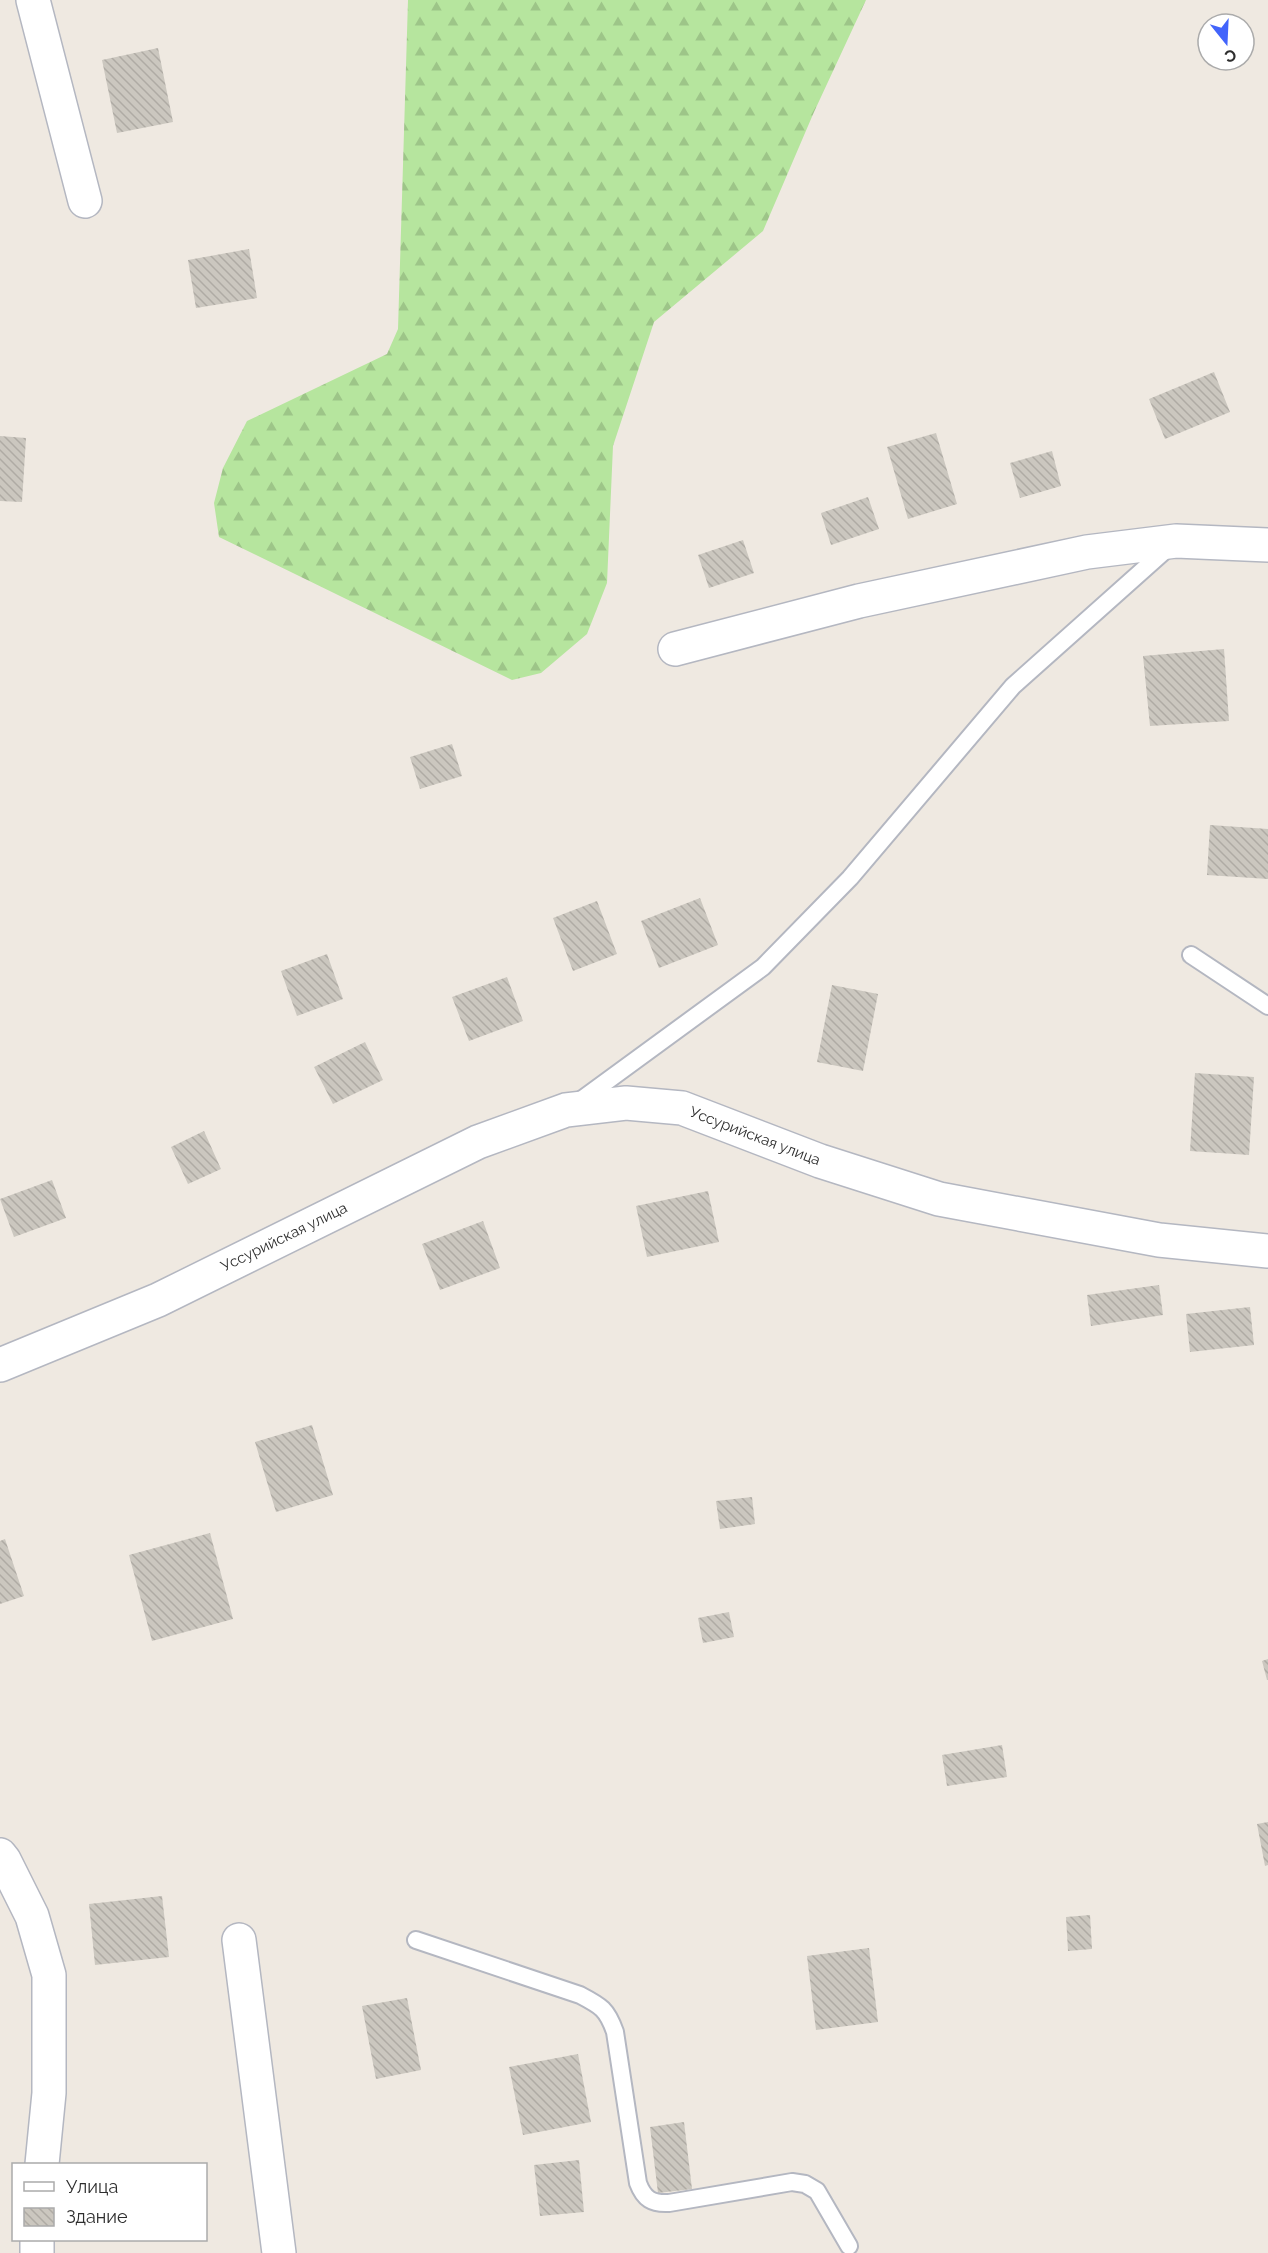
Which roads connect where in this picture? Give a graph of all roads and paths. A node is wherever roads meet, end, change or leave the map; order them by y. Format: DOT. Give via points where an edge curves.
graph roads {
  1 [pos="33,0"];
  2 [pos="85,201"];
  3 [pos="1176,541"];
  4 [pos="1268,545"];
  5 [pos="675,649"];
  6 [pos="1191,955"];
  7 [pos="1268,1005"];
  8 [pos="566,1110"];
  9 [pos="1268,1251"];
  10 [pos="0,1365"];
  11 [pos="0,1855"];
  12 [pos="239,1940"];
  13 [pos="416,1940"];
  14 [pos="42,2163"];
  15 [pos="849,2246"];
  16 [pos="279,2253"];
  1 -- 2 [label="street"];
  3 -- 4 [label="street"];
  3 -- 5 [label="street" via="1087,552 882,596"];
  3 -- 8 [label="lane" via="1013,686 850,878 763,968"];
  6 -- 7 [label="lane"];
  8 -- 9 [label="street, Уссурийская улица" via="626,1103 682,1108 820,1161 939,1198 1159,1240"];
  8 -- 10 [label="street, Уссурийская улица" via="478,1142 158,1300"];
  11 -- 14 [label="street" via="32,1916 49,1975 49,2093"];
  12 -- 16 [label="street"];
  13 -- 15 [label="lane" via="580,1995 601,2006 615,2032 638,2183 649,2200 669,2203 792,2182 805,2184 817,2191"];
}
